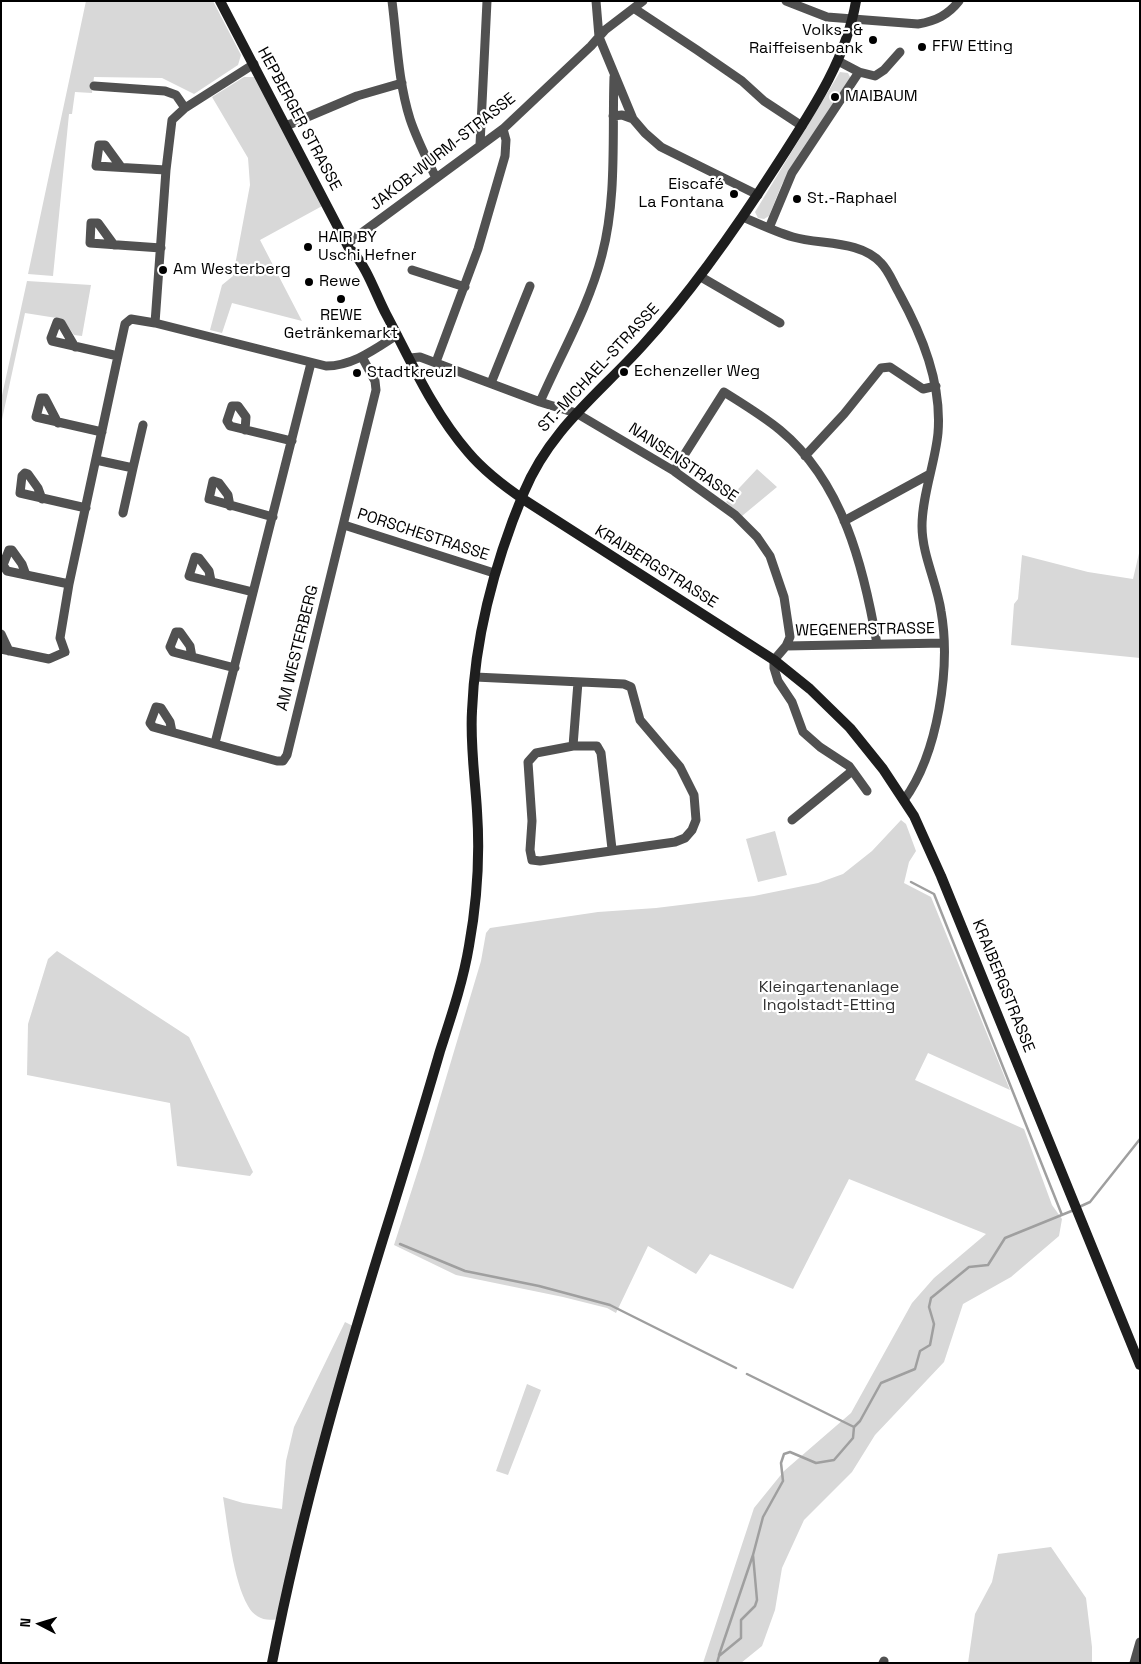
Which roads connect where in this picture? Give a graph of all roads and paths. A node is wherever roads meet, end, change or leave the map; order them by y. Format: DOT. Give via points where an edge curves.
graph roads {
  1 [pos="220,1"];
  2 [pos="392,1"];
  3 [pos="487,1"];
  4 [pos="596,1"];
  5 [pos="643,1"];
  6 [pos="786,1"];
  7 [pos="856,1"];
  8 [pos="959,1"];
  9 [pos="635,9"];
  10 [pos="853,19"];
  11 [pos="599,37"];
  12 [pos="900,52"];
  13 [pos="838,61"];
  14 [pos="254,64"];
  15 [pos="859,72"];
  16 [pos="614,77"];
  17 [pos="402,83"];
  18 [pos="94,86"];
  19 [pos="185,108"];
  20 [pos="613,116"];
  21 [pos="633,119"];
  22 [pos="286,126"];
  23 [pos="802,126"];
  24 [pos="503,129"];
  25 [pos="480,145"];
  26 [pos="121,168"];
  27 [pos="166,170"];
  28 [pos="436,178"];
  29 [pos="758,195"];
  30 [pos="743,217"];
  31 [pos="769,228"];
  32 [pos="114,245"];
  33 [pos="350,247"];
  34 [pos="161,248"];
  35 [pos="412,270"];
  36 [pos="701,277"];
  37 [pos="465,286"];
  38 [pos="530,286"];
  39 [pos="155,323"];
  40 [pos="780,323"];
  41 [pos="397,335"];
  42 [pos="75,347"];
  43 [pos="118,356"];
  44 [pos="362,357"];
  45 [pos="410,358"];
  46 [pos="436,362"];
  47 [pos="311,363"];
  48 [pos="491,383"];
  49 [pos="936,386"];
  50 [pos="540,402"];
  51 [pos="576,413"];
  52 [pos="58,423"];
  53 [pos="143,425"];
  54 [pos="246,430"];
  55 [pos="102,432"];
  56 [pos="292,441"];
  57 [pos="805,456"];
  58 [pos="96,460"];
  59 [pos="133,468"];
  60 [pos="674,471"];
  61 [pos="930,474"];
  62 [pos="522,498"];
  63 [pos="42,499"];
  64 [pos="230,506"];
  65 [pos="86,508"];
  66 [pos="122,513"];
  67 [pos="273,517"];
  68 [pos="844,521"];
  69 [pos="344,525"];
  70 [pos="494,573"];
  71 [pos="26,575"];
  72 [pos="211,581"];
  73 [pos="69,584"];
  74 [pos="253,592"];
  75 [pos="1,634"];
  76 [pos="944,643"];
  77 [pos="877,644"];
  78 [pos="786,646"];
  79 [pos="5,650"];
  80 [pos="192,657"];
  81 [pos="774,660"];
  82 [pos="235,668"];
  83 [pos="475,677"];
  84 [pos="578,682"];
  85 [pos="172,732"];
  86 [pos="215,743"];
  87 [pos="573,746"];
  88 [pos="852,771"];
  89 [pos="867,791"];
  90 [pos="904,800"];
  91 [pos="792,820"];
  92 [pos="612,849"];
  93 [pos="1140,1364"];
  94 [pos="1140,1642"];
  95 [pos="272,1663"];
  96 [pos="1134,1663"];
  1 -- 14 [label="street, HEPBERGER STRASSE"];
  2 -- 17 [label="street"];
  3 -- 25 [label="street"];
  4 -- 11 [label="street"];
  5 -- 9 [label="street, JAKOB-WURM-STRASSE"];
  6 -- 10 [label="street" via="827,17"];
  7 -- 10 [label="street, ST.-MICHAEL-STRASSE"];
  8 -- 10 [label="street" via="952,11 931,22"];
  9 -- 11 [label="street, JAKOB-WURM-STRASSE"];
  9 -- 23 [label="street"];
  10 -- 13 [label="street, ST.-MICHAEL-STRASSE"];
  11 -- 16 [label="street"];
  11 -- 24 [label="street, JAKOB-WURM-STRASSE"];
  12 -- 15 [label="street" via="875,76"];
  13 -- 15 [label="street"];
  13 -- 23 [label="street, ST.-MICHAEL-STRASSE"];
  14 -- 19 [label="street"];
  14 -- 22 [label="street, HEPBERGER STRASSE"];
  15 -- 31 [label="street" via="792,173"];
  16 -- 20 [label="street"];
  16 -- 21 [label="street"];
  17 -- 22 [label="street" via="357,96"];
  17 -- 28 [label="street" via="417,136"];
  18 -- 19 [label="street" via="165,91 176,95"];
  19 -- 27 [label="street" via="172,120 169,128"];
  20 -- 21 [label="street"];
  20 -- 50 [label="street" via="611,212 602,255 590,291"];
  21 -- 29 [label="street" via="660,147"];
  22 -- 33 [label="street, HEPBERGER STRASSE"];
  23 -- 29 [label="street, ST.-MICHAEL-STRASSE"];
  24 -- 25 [label="street, JAKOB-WURM-STRASSE"];
  24 -- 37 [label="street" via="505,156"];
  25 -- 28 [label="street, JAKOB-WURM-STRASSE"];
  26 -- 27 [label="street"];
  27 -- 34 [label="street"];
  28 -- 33 [label="street, JAKOB-WURM-STRASSE"];
  29 -- 30 [label="street, ST.-MICHAEL-STRASSE"];
  30 -- 31 [label="street"];
  30 -- 36 [label="street, ST.-MICHAEL-STRASSE"];
  31 -- 49 [label="street" via="793,237 874,255 884,266 909,312"];
  32 -- 34 [label="street"];
  33 -- 41 [label="street, HEPBERGER STRASSE" via="361,262"];
  34 -- 39 [label="street"];
  35 -- 37 [label="street"];
  36 -- 40 [label="street"];
  36 -- 51 [label="street, ST.-MICHAEL-STRASSE" via="640,349"];
  37 -- 46 [label="street"];
  38 -- 48 [label="street"];
  39 -- 43 [label="street" via="131,319 126,324"];
  39 -- 47 [label="street"];
  41 -- 44 [label="street"];
  41 -- 45 [label="street, HEPBERGER STRASSE"];
  42 -- 43 [label="street"];
  43 -- 55 [label="street"];
  44 -- 47 [label="street" via="340,365"];
  44 -- 69 [label="street, AM WESTERBERG" via="375,381 376,390"];
  45 -- 46 [label="street" via="420,357"];
  45 -- 62 [label="street, HEPBERGER STRASSE" via="446,423 468,452"];
  46 -- 48 [label="street"];
  47 -- 56 [label="street"];
  48 -- 50 [label="street"];
  49 -- 57 [label="street" via="923,389 890,367 881,368"];
  49 -- 61 [label="street" via="938,433"];
  50 -- 51 [label="street"];
  51 -- 60 [label="street, NANSENSTRASSE"];
  51 -- 62 [label="street, ST.-MICHAEL-STRASSE" via="546,449"];
  52 -- 55 [label="street"];
  53 -- 59 [label="street"];
  54 -- 56 [label="street"];
  55 -- 58 [label="street"];
  56 -- 67 [label="street"];
  57 -- 60 [label="street" via="781,431 724,392"];
  57 -- 68 [label="street"];
  58 -- 59 [label="street"];
  58 -- 65 [label="street"];
  59 -- 66 [label="street"];
  60 -- 78 [label="street, NANSENSTRASSE" via="735,515 770,556 784,596 790,636"];
  61 -- 68 [label="street"];
  61 -- 76 [label="street" via="922,527 941,611"];
  62 -- 70 [label="street, ST.-MICHAEL-STRASSE"];
  62 -- 81 [label="street, KRAIBERGSTRASSE"];
  63 -- 65 [label="street"];
  64 -- 67 [label="street"];
  65 -- 73 [label="street"];
  67 -- 74 [label="street"];
  68 -- 77 [label="street" via="869,597"];
  69 -- 70 [label="street, PORSCHESTRASSE"];
  69 -- 86 [label="street, AM WESTERBERG" via="284,761"];
  70 -- 83 [label="street, ST.-MICHAEL-STRASSE" via="484,611"];
  71 -- 73 [label="street"];
  72 -- 74 [label="street"];
  73 -- 79 [label="street" via="60,638 65,652 49,659"];
  74 -- 82 [label="street"];
  75 -- 79 [label="street"];
  76 -- 77 [label="street, WEGENERSTRASSE"];
  76 -- 90 [label="street" via="945,674 940,710 917,782"];
  77 -- 78 [label="street, WEGENERSTRASSE"];
  78 -- 81 [label="street"];
  80 -- 82 [label="street"];
  81 -- 88 [label="street" via="778,681 792,702 803,732"];
  81 -- 90 [label="street, KRAIBERGSTRASSE" via="834,710 869,750"];
  82 -- 86 [label="street"];
  83 -- 84 [label="street"];
  83 -- 95 [label="street, ST.-MICHAEL-STRASSE" via="472,740 478,852 465,967 334,1402 297,1545"];
  84 -- 87 [label="street"];
  84 -- 92 [label="street" via="630,687 640,720 665,748 689,782 694,795 696,820 692,830 680,841"];
  85 -- 86 [label="street"];
  87 -- 92 [label="street" via="590,744 597,746 601,753"];
  87 -- 92 [label="street" via="536,754 528,762 532,860"];
  88 -- 89 [label="street"];
  88 -- 91 [label="street"];
  90 -- 93 [label="street, KRAIBERGSTRASSE" via="942,876"];
  94 -- 96 [label="street"];
}
